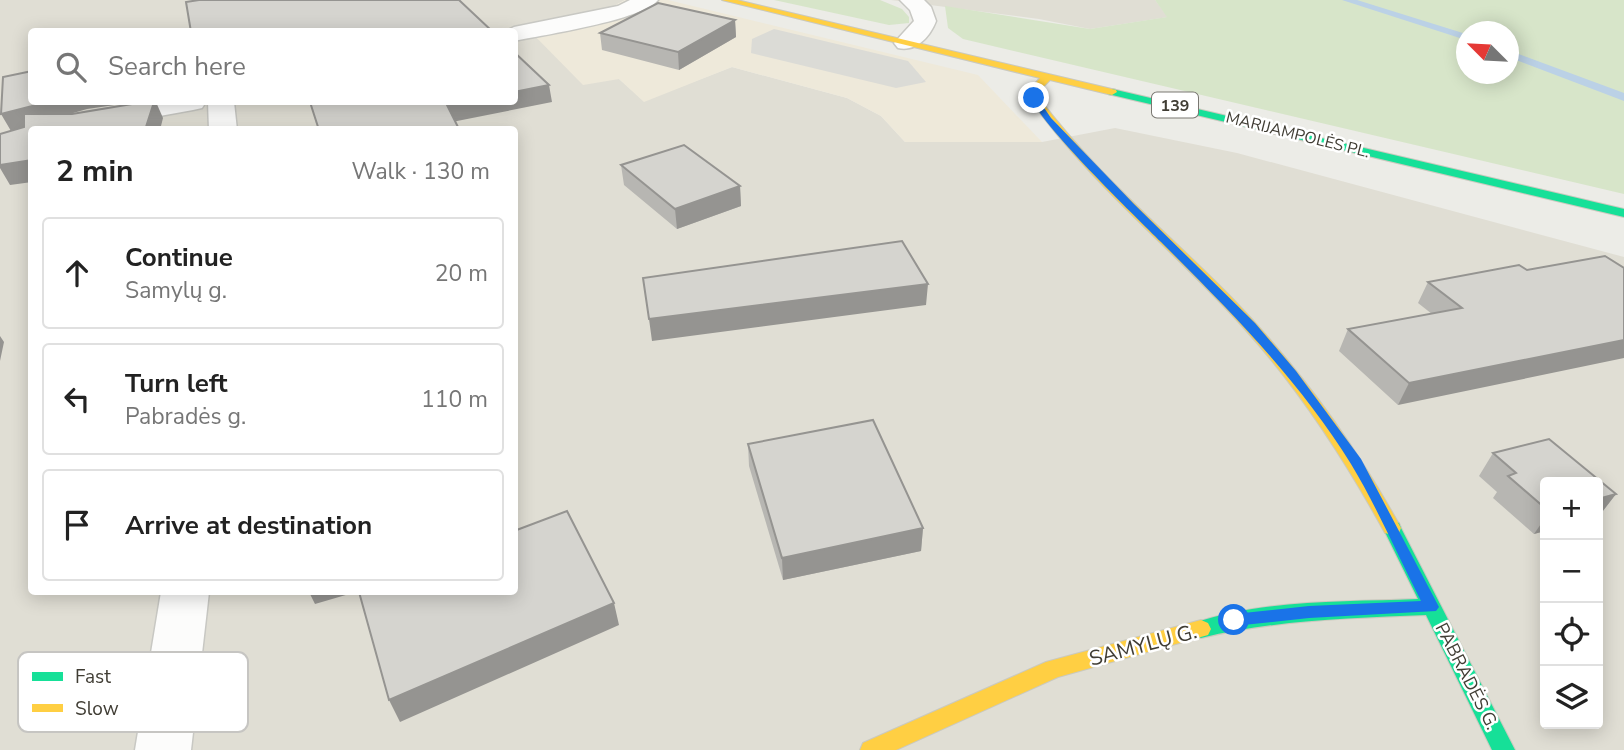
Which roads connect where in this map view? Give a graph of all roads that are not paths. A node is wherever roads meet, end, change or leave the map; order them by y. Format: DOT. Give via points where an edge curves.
graph roads {
  1 [pos="647,0"];
  2 [pos="726,0"];
  3 [pos="911,0"];
  4 [pos="518,33"];
  5 [pos="906,43"];
  6 [pos="1048,76"];
  7 [pos="175,105"];
  8 [pos="221,105"];
  9 [pos="64,126"];
  10 [pos="223,126"];
  11 [pos="1624,213"];
  12 [pos="185,595"];
  13 [pos="1431,607"];
  14 [pos="177,652"];
  15 [pos="166,732"];
  16 [pos="163,750"];
  17 [pos="871,750"];
  18 [pos="1504,750"];
  1 -- 4 [label="street" via="624,10"];
  2 -- 5 [label="street, MARIJAMPOLĖS PL. / 139"];
  3 -- 5 [label="street" via="920,7 925,21"];
  5 -- 6 [label="street, MARIJAMPOLĖS PL. / 139"];
  6 -- 11 [label="street, MARIJAMPOLĖS PL. / 139"];
  6 -- 13 [label="street, PABRADĖS G." via="1036,88 1034,98 1048,120 1251,325 1292,373 1356,462"];
  7 -- 9 [label="street"];
  8 -- 10 [label="street"];
  12 -- 14 [label="street"];
  13 -- 17 [label="street, SAMYLŲ G." via="1234,620 1054,669"];
  13 -- 18 [label="street, PABRADĖS G."];
  15 -- 16 [label="street"];
}
